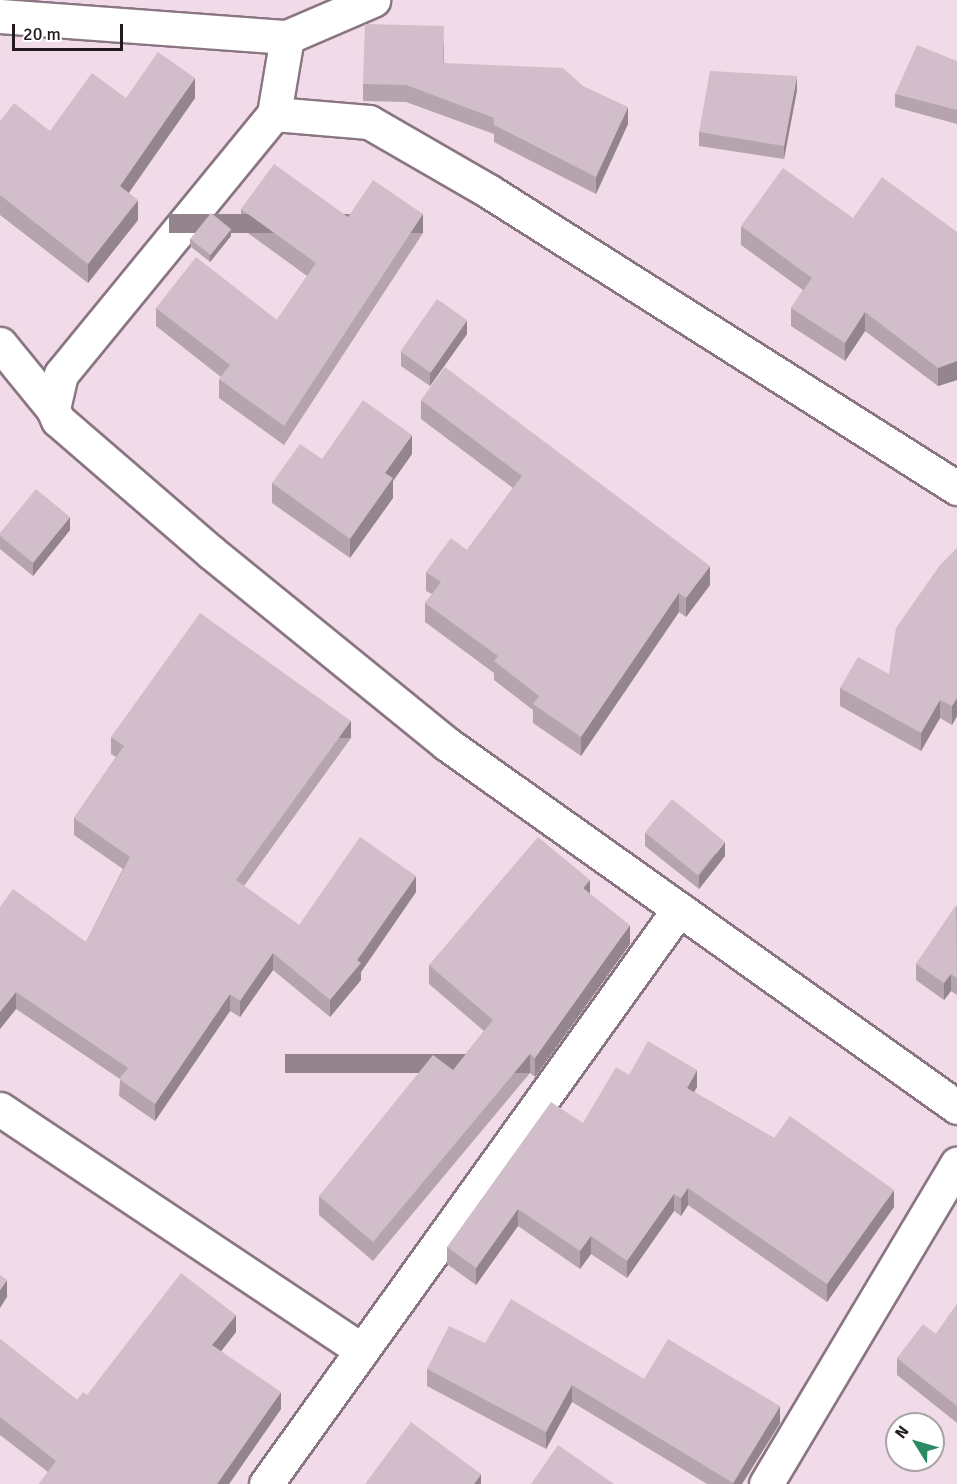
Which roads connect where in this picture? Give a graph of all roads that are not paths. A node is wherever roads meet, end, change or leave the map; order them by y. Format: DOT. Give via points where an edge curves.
graph roads {
  1 [pos="373,0"];
  2 [pos="0,16"];
  3 [pos="287,37"];
  4 [pos="274,114"];
  5 [pos="0,344"];
  6 [pos="53,409"];
  7 [pos="957,488"];
  8 [pos="679,909"];
  9 [pos="957,1107"];
  10 [pos="0,1109"];
  11 [pos="957,1164"];
  12 [pos="362,1350"];
  13 [pos="266,1484"];
  14 [pos="766,1484"];
  1 -- 3 [label="street"];
  2 -- 3 [label="street"];
  3 -- 4 [label="street"];
  4 -- 6 [label="street" via="62,374"];
  4 -- 7 [label="street" via="369,122 490,192"];
  5 -- 6 [label="street"];
  6 -- 8 [label="street" via="76,438 447,744"];
  8 -- 9 [label="street"];
  8 -- 12 [label="street"];
  10 -- 12 [label="street"];
  11 -- 14 [label="street"];
  12 -- 13 [label="street"];
}
